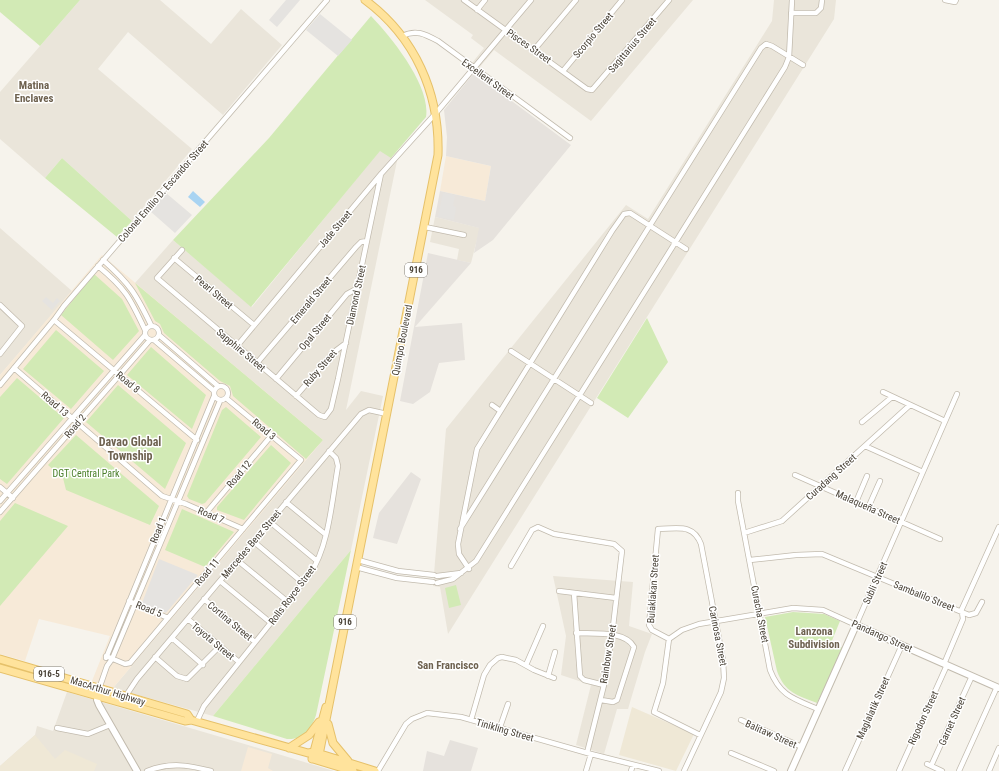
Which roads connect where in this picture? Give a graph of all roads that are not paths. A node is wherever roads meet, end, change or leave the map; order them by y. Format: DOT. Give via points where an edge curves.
graph roads {
  1 [pos="327,0"];
  2 [pos="365,0"];
  3 [pos="464,0"];
  4 [pos="485,0"];
  5 [pos="531,0"];
  6 [pos="576,0"];
  7 [pos="622,0"];
  8 [pos="669,0"];
  9 [pos="792,0"];
  10 [pos="822,0"];
  11 [pos="945,0"];
  12 [pos="956,1"];
  13 [pos="477,10"];
  14 [pos="791,13"];
  15 [pos="506,30"];
  16 [pos="402,36"];
  17 [pos="534,50"];
  18 [pos="789,57"];
  19 [pos="803,65"];
  20 [pos="474,69"];
  21 [pos="563,71"];
  22 [pos="594,89"];
  23 [pos="436,113"];
  24 [pos="570,138"];
  25 [pos="381,174"];
  26 [pos="650,225"];
  27 [pos="425,227"];
  28 [pos="464,235"];
  29 [pos="367,241"];
  30 [pos="676,242"];
  31 [pos="686,249"];
  32 [pos="182,250"];
  33 [pos="174,258"];
  34 [pos="103,260"];
  35 [pos="98,266"];
  36 [pos="358,288"];
  37 [pos="1,307"];
  38 [pos="54,320"];
  39 [pos="151,325"];
  40 [pos="254,325"];
  41 [pos="145,332"];
  42 [pos="159,335"];
  43 [pos="152,340"];
  44 [pos="346,343"];
  45 [pos="237,346"];
  46 [pos="511,351"];
  47 [pos="0,354"];
  48 [pos="257,363"];
  49 [pos="529,363"];
  50 [pos="14,368"];
  51 [pos="114,371"];
  52 [pos="119,375"];
  53 [pos="553,378"];
  54 [pos="276,379"];
  55 [pos="0,385"];
  56 [pos="218,386"];
  57 [pos="883,392"];
  58 [pos="214,394"];
  59 [pos="957,394"];
  60 [pos="579,395"];
  61 [pos="296,396"];
  62 [pos="892,397"];
  63 [pos="226,398"];
  64 [pos="220,401"];
  65 [pos="591,403"];
  66 [pos="492,405"];
  67 [pos="910,405"];
  68 [pos="499,410"];
  69 [pos="387,414"];
  70 [pos="327,415"];
  71 [pos="72,419"];
  72 [pos="945,421"];
  73 [pos="77,422"];
  74 [pos="862,422"];
  75 [pos="272,436"];
  76 [pos="196,440"];
  77 [pos="203,442"];
  78 [pos="865,446"];
  79 [pos="329,451"];
  80 [pos="41,455"];
  81 [pos="47,460"];
  82 [pos="301,460"];
  83 [pos="923,472"];
  84 [pos="795,475"];
  85 [pos="867,476"];
  86 [pos="880,481"];
  87 [pos="821,486"];
  88 [pos="0,487"];
  89 [pos="7,493"];
  90 [pos="738,493"];
  91 [pos="13,498"];
  92 [pos="170,500"];
  93 [pos="0,501"];
  94 [pos="178,502"];
  95 [pos="286,502"];
  96 [pos="856,502"];
  97 [pos="868,508"];
  98 [pos="0,512"];
  99 [pos="206,513"];
  100 [pos="270,522"];
  101 [pos="901,522"];
  102 [pos="160,526"];
  103 [pos="999,527"];
  104 [pos="167,529"];
  105 [pos="243,529"];
  106 [pos="460,529"];
  107 [pos="658,529"];
  108 [pos="744,533"];
  109 [pos="325,534"];
  110 [pos="940,539"];
  111 [pos="253,541"];
  112 [pos="237,560"];
  113 [pos="750,560"];
  114 [pos="317,561"];
  115 [pos="357,564"];
  116 [pos="511,566"];
  117 [pos="467,571"];
  118 [pos="427,575"];
  119 [pos="878,576"];
  120 [pos="220,581"];
  121 [pos="426,582"];
  122 [pos="303,583"];
  123 [pos="559,591"];
  124 [pos="574,594"];
  125 [pos="616,598"];
  126 [pos="204,599"];
  127 [pos="129,601"];
  128 [pos="288,602"];
  129 [pos="982,602"];
  130 [pos="136,604"];
  131 [pos="961,611"];
  132 [pos="760,614"];
  133 [pos="168,618"];
  134 [pos="188,619"];
  135 [pos="715,621"];
  136 [pos="120,623"];
  137 [pos="271,623"];
  138 [pos="856,625"];
  139 [pos="126,626"];
  140 [pos="543,626"];
  141 [pos="576,633"];
  142 [pos="612,635"];
  143 [pos="172,638"];
  144 [pos="668,639"];
  145 [pos="256,642"];
  146 [pos="902,645"];
  147 [pos="220,646"];
  148 [pos="555,652"];
  149 [pos="106,656"];
  150 [pos="155,657"];
  151 [pos="112,659"];
  152 [pos="3,660"];
  153 [pos="239,662"];
  154 [pos="946,664"];
  155 [pos="203,665"];
  156 [pos="526,665"];
  157 [pos="107,666"];
  158 [pos="2,668"];
  159 [pos="40,671"];
  160 [pos="548,676"];
  161 [pos="972,676"];
  162 [pos="554,678"];
  163 [pos="38,679"];
  164 [pos="604,685"];
  165 [pos="998,688"];
  166 [pos="98,692"];
  167 [pos="125,697"];
  168 [pos="600,700"];
  169 [pos="508,704"];
  170 [pos="818,709"];
  171 [pos="325,717"];
  172 [pos="194,720"];
  173 [pos="471,720"];
  174 [pos="741,720"];
  175 [pos="110,725"];
  176 [pos="500,727"];
  177 [pos="57,728"];
  178 [pos="700,735"];
  179 [pos="802,747"];
  180 [pos="289,748"];
  181 [pos="999,748"];
  182 [pos="732,753"];
  183 [pos="589,754"];
  184 [pos="314,755"];
  185 [pos="348,761"];
  186 [pos="633,765"];
  187 [pos="137,771"];
  188 [pos="147,771"];
  189 [pos="211,771"];
  190 [pos="353,771"];
  191 [pos="375,771"];
  192 [pos="378,771"];
  193 [pos="586,771"];
  194 [pos="631,771"];
  195 [pos="659,771"];
  196 [pos="684,771"];
  197 [pos="774,771"];
  198 [pos="791,771"];
  199 [pos="845,771"];
  200 [pos="899,771"];
  201 [pos="942,771"];
  202 [pos="959,771"];
  203 [pos="989,771"];
  1 -- 34 [label="street, Colonel Emilio D. Escandor Street"];
  2 -- 16 [label="main road, Quimpo Boulevard / 916" via="382,13"];
  3 -- 13 [label="street, Pisces Street"];
  4 -- 13 [label="street"];
  5 -- 15 [label="street, Jade Street"];
  6 -- 17 [label="street"];
  7 -- 21 [label="street, Scorpio Street"];
  8 -- 22 [label="street, Sagittarius Street"];
  9 -- 14 [label="street"];
  10 -- 14 [label="street" via="821,8 816,13"];
  11 -- 12 [label="street"];
  13 -- 15 [label="street, Pisces Street"];
  14 -- 18 [label="street"];
  15 -- 17 [label="street, Pisces Street"];
  15 -- 20 [label="street, Jade Street"];
  16 -- 20 [label="street, Excellent Street" via="415,32 424,34"];
  16 -- 23 [label="main road, Quimpo Boulevard / 916" via="424,74"];
  17 -- 21 [label="street, Pisces Street"];
  18 -- 19 [label="street"];
  18 -- 26 [label="street" via="769,44 764,44 760,48"];
  18 -- 30 [label="street"];
  20 -- 23 [label="street, Jade Street"];
  20 -- 24 [label="street, Excellent Street"];
  21 -- 22 [label="street, Pisces Street" via="587,89"];
  23 -- 25 [label="street, Jade Street"];
  23 -- 27 [label="main road, Quimpo Boulevard / 916" via="438,155"];
  25 -- 29 [label="street, Diamond Street"];
  25 -- 40 [label="street, Jade Street"];
  26 -- 30 [label="street"];
  26 -- 49 [label="street" via="627,213 622,216"];
  26 -- 53 [label="street"];
  27 -- 28 [label="street"];
  27 -- 69 [label="main road, Quimpo Boulevard / 916"];
  29 -- 36 [label="street, Diamond Street"];
  29 -- 48 [label="street, Emerald Street" via="356,246"];
  30 -- 31 [label="street"];
  30 -- 60 [label="street"];
  32 -- 33 [label="street"];
  33 -- 40 [label="street, Pearl Street"];
  33 -- 45 [label="street, Sapphire Street" via="157,278"];
  34 -- 35 [label="street, Colonel Emilio D. Escandor Street"];
  34 -- 39 [label="street" via="133,290"];
  35 -- 38 [label="street, Colonel Emilio D. Escandor Street"];
  35 -- 41 [label="street" via="127,294"];
  36 -- 44 [label="street, Diamond Street"];
  36 -- 54 [label="street, Opal Street" via="347,294"];
  37 -- 47 [label="street" via="22,326"];
  38 -- 50 [label="street, Colonel Emilio D. Escandor Street"];
  38 -- 51 [label="street, Road 8"];
  39 -- 41 [label="street, Road 2"];
  39 -- 42 [label="street" via="158,329"];
  40 -- 45 [label="street, Jade Street"];
  41 -- 43 [label="street"];
  41 -- 51 [label="street, Road 2"];
  42 -- 43 [label="street, Road 2"];
  42 -- 56 [label="street"];
  43 -- 52 [label="street, Road 2"];
  43 -- 58 [label="street"];
  44 -- 61 [label="street, Ruby Street" via="334,352"];
  44 -- 70 [label="street, Diamond Street" via="331,409"];
  45 -- 48 [label="street, Sapphire Street"];
  46 -- 49 [label="street"];
  48 -- 54 [label="street, Sapphire Street"];
  49 -- 53 [label="street"];
  49 -- 68 [label="street"];
  50 -- 55 [label="street, Colonel Emilio D. Escandor Street"];
  50 -- 71 [label="street, Road 13"];
  51 -- 52 [label="street, Road 8"];
  51 -- 71 [label="street, Road 2"];
  52 -- 73 [label="street, Road 2"];
  52 -- 76 [label="street, Road 8"];
  53 -- 60 [label="street"];
  53 -- 106 [label="street"];
  54 -- 61 [label="street, Sapphire Street"];
  56 -- 58 [label="street"];
  56 -- 63 [label="street" via="226,388"];
  57 -- 62 [label="street"];
  58 -- 64 [label="street"];
  58 -- 76 [label="street, Road 1"];
  59 -- 72 [label="street, Subli Street"];
  60 -- 65 [label="street"];
  60 -- 117 [label="street" via="476,561"];
  61 -- 70 [label="street, Sapphire Street" via="322,417"];
  62 -- 67 [label="street"];
  62 -- 74 [label="street"];
  63 -- 64 [label="street"];
  63 -- 75 [label="street, Road 3"];
  64 -- 77 [label="street, Road 1"];
  66 -- 68 [label="street"];
  67 -- 72 [label="street"];
  67 -- 78 [label="street, Curadang Street"];
  68 -- 106 [label="street" via="475,454"];
  69 -- 79 [label="street, Mercedes Benz Street" via="369,410 363,412"];
  69 -- 115 [label="main road, Quimpo Boulevard / 916"];
  71 -- 73 [label="street, Road 13"];
  71 -- 80 [label="street, Road 2"];
  72 -- 83 [label="street, Subli Street"];
  73 -- 81 [label="street, Road 2"];
  73 -- 92 [label="street, Road 13" via="157,492"];
  75 -- 82 [label="street, Road 3"];
  75 -- 99 [label="street, Road 12"];
  76 -- 77 [label="street, Road 8"];
  76 -- 92 [label="street, Road 1"];
  77 -- 94 [label="street, Road 1"];
  78 -- 83 [label="street"];
  78 -- 87 [label="street, Curadang Street"];
  79 -- 95 [label="street, Mercedes Benz Street"];
  79 -- 109 [label="street, Rolls Royce Street" via="336,458 338,466"];
  80 -- 81 [label="street"];
  80 -- 89 [label="street, Road 2"];
  81 -- 91 [label="street, Road 2"];
  82 -- 105 [label="street, Road 11"];
  83 -- 101 [label="street, Subli Street"];
  84 -- 87 [label="street, Malaqueña Street"];
  85 -- 96 [label="street"];
  86 -- 97 [label="street"];
  87 -- 96 [label="street, Malaqueña Street"];
  87 -- 108 [label="street, Curadang Street" via="782,521"];
  88 -- 89 [label="street"];
  89 -- 91 [label="street"];
  89 -- 93 [label="street, Road 2"];
  90 -- 108 [label="street, Curacha Street"];
  91 -- 98 [label="street, Road 2"];
  92 -- 94 [label="street, Road 13"];
  92 -- 102 [label="street, Road 1"];
  94 -- 99 [label="street, Road 7"];
  94 -- 104 [label="street, Road 1"];
  95 -- 100 [label="street, Mercedes Benz Street"];
  95 -- 109 [label="street"];
  96 -- 97 [label="street, Malaqueña Street"];
  97 -- 101 [label="street, Malaqueña Street"];
  99 -- 105 [label="street, Road 7"];
  100 -- 111 [label="street, Mercedes Benz Street"];
  100 -- 114 [label="street"];
  101 -- 110 [label="street, Malaqueña Street"];
  101 -- 119 [label="street, Subli Street"];
  102 -- 104 [label="street"];
  102 -- 127 [label="street, Road 1"];
  103 -- 131 [label="street, Rigodon Street"];
  104 -- 130 [label="street, Road 1"];
  105 -- 133 [label="street, Road 11"];
  106 -- 117 [label="street" via="459,554"];
  107 -- 135 [label="street, Carinosa Street" via="690,529 698,537"];
  107 -- 144 [label="street, Bulaklakan Street" via="649,626"];
  108 -- 113 [label="street, Curacha Street"];
  109 -- 114 [label="street, Rolls Royce Street"];
  111 -- 112 [label="street, Mercedes Benz Street"];
  111 -- 122 [label="street"];
  112 -- 120 [label="street, Mercedes Benz Street"];
  112 -- 128 [label="street"];
  113 -- 119 [label="street, Sambalilo Street" via="822,554"];
  113 -- 132 [label="street, Curacha Street"];
  114 -- 122 [label="street, Rolls Royce Street"];
  115 -- 118 [label="street"];
  115 -- 121 [label="street" via="385,575"];
  115 -- 171 [label="main road, Quimpo Boulevard / 916"];
  116 -- 125 [label="street, Rainbow Street" via="532,530 538,527 554,534 614,544 622,553"];
  117 -- 118 [label="street"];
  117 -- 121 [label="street" via="450,581"];
  118 -- 121 [label="street"];
  119 -- 131 [label="street, Sambalilo Street"];
  119 -- 138 [label="street, Subli Street"];
  120 -- 126 [label="street, Mercedes Benz Street"];
  120 -- 137 [label="street"];
  122 -- 128 [label="street, Rolls Royce Street"];
  123 -- 124 [label="street"];
  124 -- 125 [label="street"];
  124 -- 141 [label="street"];
  125 -- 142 [label="street, Rainbow Street"];
  126 -- 134 [label="street, Mercedes Benz Street"];
  126 -- 145 [label="street, Cortina Street"];
  127 -- 130 [label="street, Road 5"];
  127 -- 136 [label="street, Road 1"];
  128 -- 137 [label="street, Rolls Royce Street"];
  129 -- 131 [label="street" via="971,615"];
  130 -- 133 [label="street, Road 5"];
  130 -- 139 [label="street, Road 1"];
  131 -- 154 [label="street, Rigodon Street" via="963,619"];
  132 -- 135 [label="street, Pandango Street"];
  132 -- 138 [label="street, Pandango Street" via="793,608 812,608 823,610"];
  132 -- 170 [label="street, Curacha Street" via="774,681 784,693"];
  133 -- 151 [label="street, Road 11" via="130,663 125,664"];
  134 -- 143 [label="street, Mercedes Benz Street"];
  134 -- 147 [label="street, Toyota Street"];
  135 -- 144 [label="street, Pandango Street" via="690,626"];
  135 -- 178 [label="street, Carinosa Street" via="724,678 721,692"];
  136 -- 139 [label="street"];
  136 -- 149 [label="street, Road 1"];
  137 -- 145 [label="street, Rolls Royce Street"];
  138 -- 146 [label="street, Pandango Street"];
  138 -- 170 [label="street, Subli Street"];
  139 -- 151 [label="street, Road 1"];
  140 -- 156 [label="street"];
  141 -- 142 [label="street"];
  141 -- 164 [label="street" via="580,676 584,680"];
  142 -- 164 [label="street, Rainbow Street"];
  142 -- 168 [label="street" via="631,642 634,649 617,700"];
  143 -- 150 [label="street, Mercedes Benz Street"];
  143 -- 155 [label="street"];
  144 -- 178 [label="street" via="663,683 654,712"];
  145 -- 153 [label="street, Rolls Royce Street"];
  146 -- 154 [label="street, Pandango Street"];
  146 -- 199 [label="street, Maglalatik Street"];
  147 -- 153 [label="street, Toyota Street"];
  147 -- 155 [label="street"];
  148 -- 160 [label="street"];
  149 -- 151 [label="street, Road 11"];
  149 -- 157 [label="street, Road 1"];
  150 -- 155 [label="street" via="184,680 190,678"];
  150 -- 167 [label="street, Mercedes Benz Street"];
  151 -- 157 [label="street, Road 1"];
  152 -- 158 [label="main road"];
  152 -- 159 [label="main road, MacArthur Highway / 916-5"];
  153 -- 172 [label="street, Rolls Royce Street"];
  154 -- 161 [label="street, Pandango Street"];
  154 -- 200 [label="street, Rigodon Street"];
  156 -- 160 [label="street"];
  156 -- 173 [label="street" via="502,657 490,665 484,675"];
  157 -- 166 [label="street, Road 1"];
  158 -- 163 [label="main road, MacArthur Highway / 916-5"];
  159 -- 163 [label="main road"];
  159 -- 166 [label="main road, MacArthur Highway / 916-5"];
  160 -- 162 [label="street"];
  161 -- 165 [label="street, Pandango Street"];
  161 -- 201 [label="street, Garnet Street" via="929,765"];
  163 -- 166 [label="main road, MacArthur Highway / 916-5"];
  164 -- 168 [label="street, Rainbow Street"];
  165 -- 202 [label="street"];
  166 -- 167 [label="main road, MacArthur Highway / 916-5"];
  166 -- 172 [label="main road, MacArthur Highway / 916-5" via="185,722"];
  166 -- 175 [label="street" via="99,706"];
  167 -- 172 [label="main road, MacArthur Highway / 916-5" via="187,714"];
  168 -- 183 [label="street, Rainbow Street"];
  169 -- 176 [label="street"];
  170 -- 179 [label="street, Subli Street"];
  171 -- 180 [label="main road" via="310,735"];
  171 -- 184 [label="main road, Quimpo Boulevard / 916"];
  171 -- 185 [label="main road" via="332,740"];
  172 -- 180 [label="main road, MacArthur Highway / 916-5"];
  173 -- 176 [label="street, Tinikling Street"];
  173 -- 192 [label="street, Tinikling Street" via="435,713 427,713 412,719 399,734"];
  174 -- 179 [label="street, Balitaw Street"];
  175 -- 177 [label="street" via="88,734"];
  175 -- 187 [label="street"];
  176 -- 183 [label="street, Tinikling Street"];
  178 -- 196 [label="street, Carinosa Street"];
  179 -- 198 [label="street, Subli Street"];
  180 -- 184 [label="main road, MacArthur Highway / 916-5"];
  181 -- 203 [label="street"];
  182 -- 197 [label="street"];
  183 -- 186 [label="street, Tinikling Street"];
  183 -- 193 [label="street, Rainbow Street"];
  184 -- 185 [label="main road, MacArthur Highway / 916-5"];
  184 -- 190 [label="main road, MacArthur Highway / 916-5"];
  185 -- 191 [label="main road, MacArthur Highway / 916-5"];
  186 -- 194 [label="street"];
  186 -- 195 [label="street, Tinikling Street"];
  188 -- 189 [label="street" via="182,764"];
}
